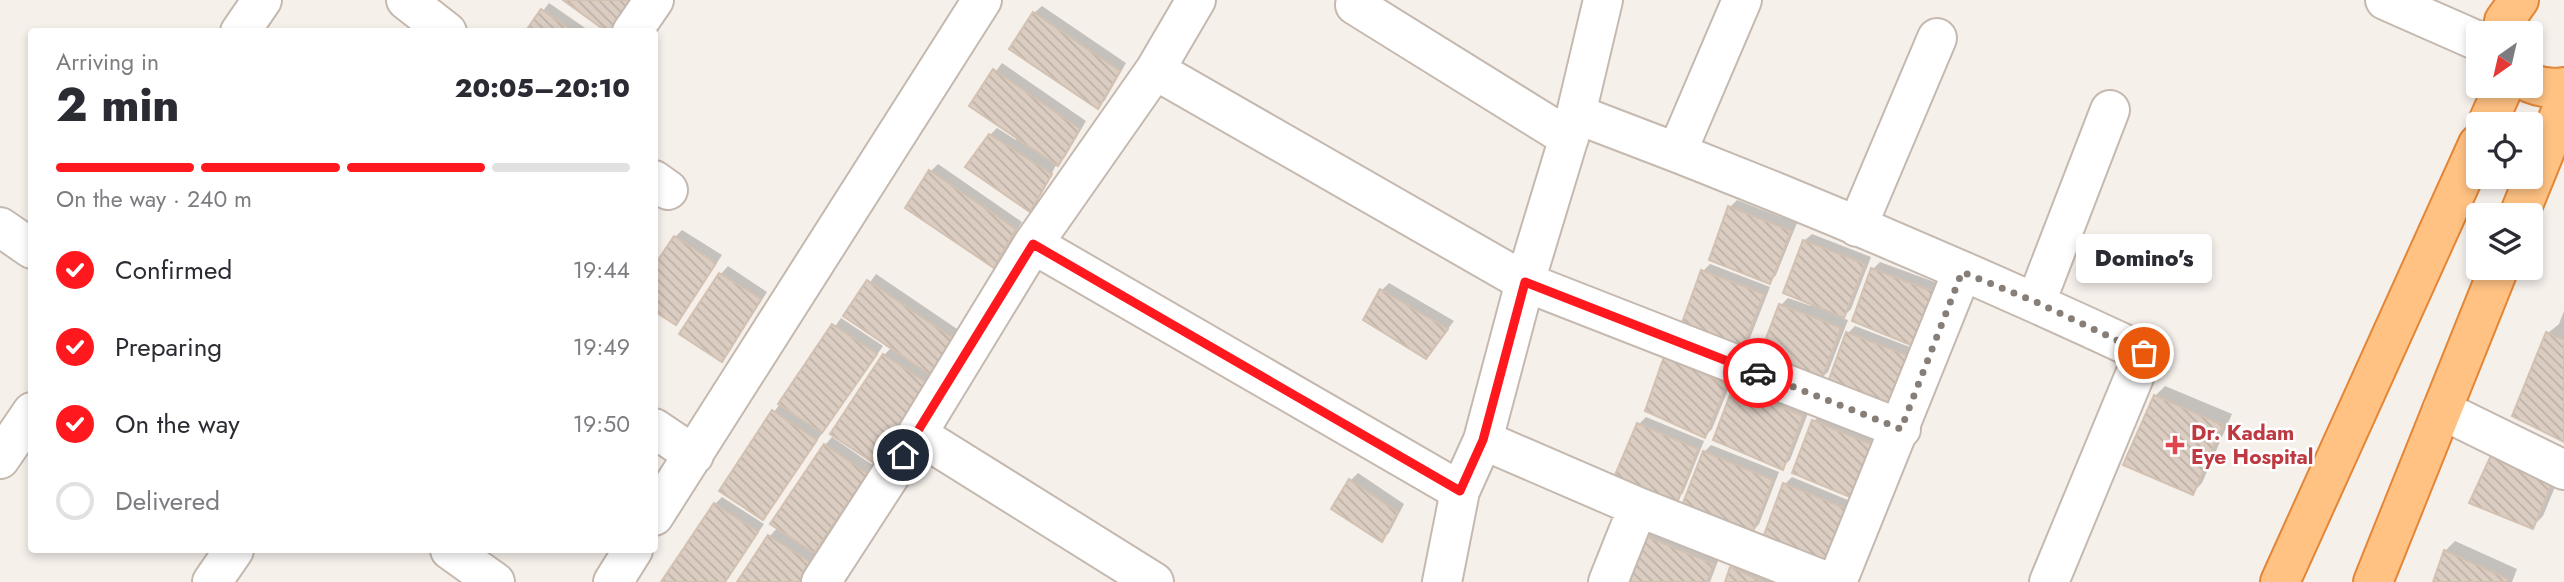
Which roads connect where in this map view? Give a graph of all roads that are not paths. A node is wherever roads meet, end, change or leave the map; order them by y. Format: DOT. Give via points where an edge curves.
graph roads {
  1 [pos="262,0"];
  2 [pos="654,0"];
  3 [pos="982,0"];
  4 [pos="1196,0"];
  5 [pos="1603,0"];
  6 [pos="1742,0"];
  7 [pos="2385,0"];
  8 [pos="1355,5"];
  9 [pos="243,28"];
  10 [pos="635,28"];
  11 [pos="2466,36"];
  12 [pos="1937,38"];
  13 [pos="1155,70"];
  14 [pos="2543,87"];
  15 [pos="2564,87"];
  16 [pos="2564,104"];
  17 [pos="2110,110"];
  18 [pos="1573,126"];
  19 [pos="1678,152"];
  20 [pos="2466,171"];
  21 [pos="2524,203"];
  22 [pos="0,227"];
  23 [pos="1857,228"];
  24 [pos="1033,244"];
  25 [pos="28,246"];
  26 [pos="1962,272"];
  27 [pos="2493,280"];
  28 [pos="1525,282"];
  29 [pos="2036,302"];
  30 [pos="2442,410"];
  31 [pos="28,418"];
  32 [pos="1901,429"];
  33 [pos="658,431"];
  34 [pos="917,434"];
  35 [pos="1483,440"];
  36 [pos="694,455"];
  37 [pos="0,459"];
  38 [pos="2564,470"];
  39 [pos="1460,491"];
  40 [pos="1638,506"];
  41 [pos="658,510"];
  42 [pos="232,553"];
  43 [pos="454,553"];
  44 [pos="632,553"];
  45 [pos="212,582"];
  46 [pos="495,582"];
  47 [pos="613,582"];
  48 [pos="821,582"];
  49 [pos="1154,582"];
  50 [pos="1442,582"];
  51 [pos="1608,582"];
  52 [pos="1828,582"];
  53 [pos="1837,582"];
  54 [pos="2049,582"];
  55 [pos="2280,582"];
  56 [pos="2373,582"];
  1 -- 9 [label="street"];
  2 -- 10 [label="street"];
  3 -- 36 [label="street"];
  4 -- 13 [label="street"];
  5 -- 18 [label="street"];
  6 -- 19 [label="street"];
  7 -- 11 [label="street"];
  8 -- 18 [label="street"];
  12 -- 23 [label="street"];
  13 -- 24 [label="street"];
  13 -- 28 [label="street"];
  14 -- 15 [label="highway"];
  16 -- 21 [label="highway"];
  17 -- 29 [label="street"];
  18 -- 19 [label="street"];
  18 -- 28 [label="street"];
  19 -- 23 [label="street"];
  20 -- 55 [label="highway"];
  22 -- 25 [label="street"];
  23 -- 26 [label="street"];
  24 -- 34 [label="street"];
  24 -- 39 [label="street"];
  26 -- 29 [label="street"];
  26 -- 32 [label="street"];
  27 -- 30 [label="highway"];
  28 -- 32 [label="street"];
  28 -- 35 [label="street"];
  29 -- 54 [label="street" via="2144,353"];
  30 -- 38 [label="street"];
  30 -- 56 [label="highway"];
  31 -- 37 [label="street"];
  32 -- 53 [label="street"];
  33 -- 36 [label="street"];
  34 -- 48 [label="street"];
  34 -- 49 [label="street"];
  35 -- 39 [label="street"];
  35 -- 40 [label="street"];
  36 -- 41 [label="street"];
  39 -- 50 [label="street"];
  40 -- 51 [label="street"];
  40 -- 52 [label="street"];
  42 -- 45 [label="street"];
  43 -- 46 [label="street"];
  44 -- 47 [label="street"];
}
